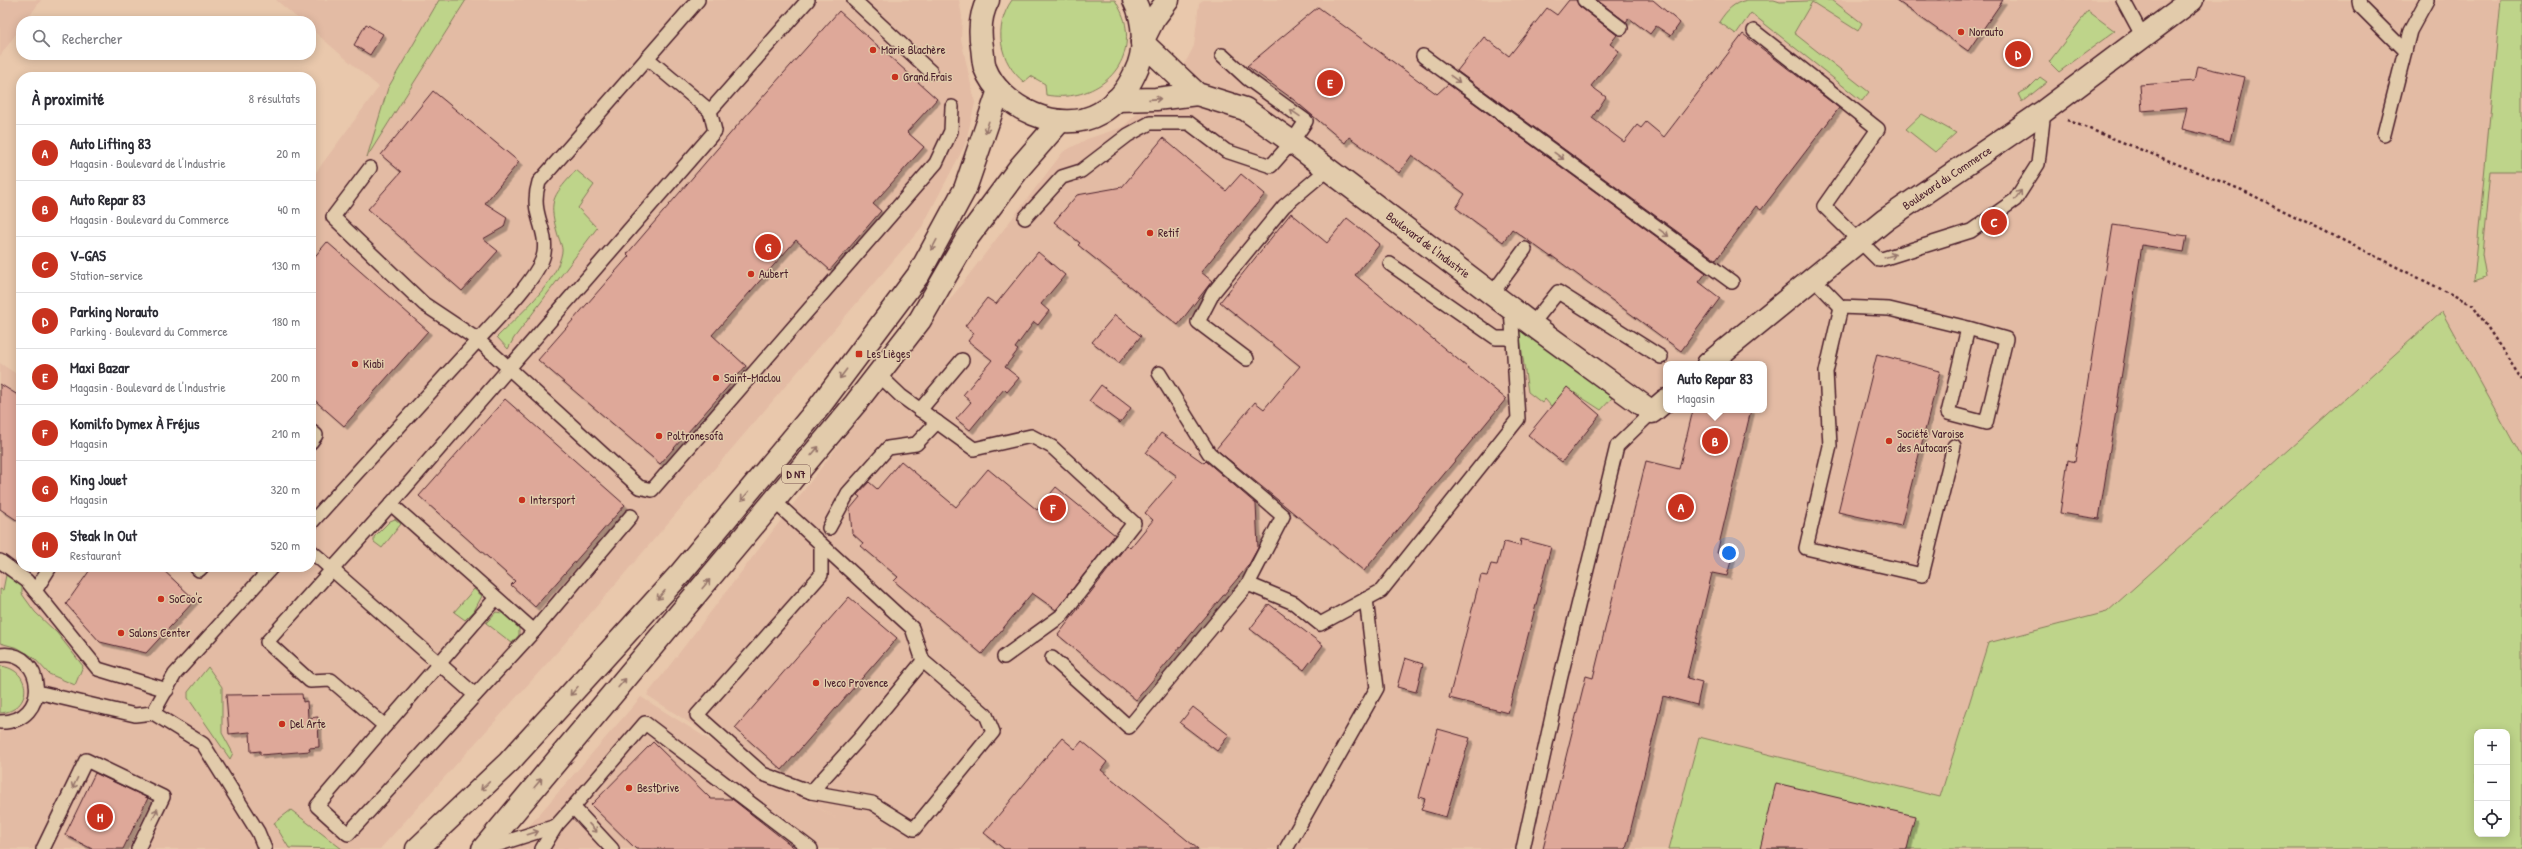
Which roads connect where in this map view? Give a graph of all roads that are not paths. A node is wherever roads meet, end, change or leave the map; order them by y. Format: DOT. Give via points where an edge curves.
graph roads {
  1 [pos="698,0"];
  2 [pos="808,0"];
  3 [pos="854,0"];
  4 [pos="1134,0"];
  5 [pos="1168,0"];
  6 [pos="1584,0"];
  7 [pos="2122,0"];
  8 [pos="2192,0"];
  9 [pos="2358,0"];
  10 [pos="2427,0"];
  11 [pos="986,1"];
  12 [pos="1621,28"];
  13 [pos="1754,31"];
  14 [pos="2143,37"];
  15 [pos="1142,42"];
  16 [pos="2405,51"];
  17 [pos="1222,55"];
  18 [pos="1423,56"];
  19 [pos="647,58"];
  20 [pos="931,72"];
  21 [pos="999,90"];
  22 [pos="1197,94"];
  23 [pos="1116,100"];
  24 [pos="952,108"];
  25 [pos="710,111"];
  26 [pos="2044,111"];
  27 [pos="1060,121"];
  28 [pos="2384,134"];
  29 [pos="1292,142"];
  30 [pos="370,168"];
  31 [pos="1328,169"];
  32 [pos="1025,218"];
  33 [pos="1861,240"];
  34 [pos="1525,249"];
  35 [pos="1390,264"];
  36 [pos="1813,278"];
  37 [pos="1732,282"];
  38 [pos="1492,294"];
  39 [pos="1841,307"];
  40 [pos="1511,308"];
  41 [pos="1532,324"];
  42 [pos="1968,328"];
  43 [pos="1513,338"];
  44 [pos="478,340"];
  45 [pos="1661,357"];
  46 [pos="1247,359"];
  47 [pos="962,360"];
  48 [pos="1712,361"];
  49 [pos="510,369"];
  50 [pos="1159,373"];
  51 [pos="878,374"];
  52 [pos="1659,406"];
  53 [pos="920,410"];
  54 [pos="937,422"];
  55 [pos="1954,446"];
  56 [pos="774,501"];
  57 [pos="391,504"];
  58 [pos="631,516"];
  59 [pos="316,518"];
  60 [pos="829,528"];
  61 [pos="821,544"];
  62 [pos="316,556"];
  63 [pos="0,562"];
  64 [pos="331,571"];
  65 [pos="47,572"];
  66 [pos="267,572"];
  67 [pos="1248,584"];
  68 [pos="35,591"];
  69 [pos="496,598"];
  70 [pos="1366,599"];
  71 [pos="534,631"];
  72 [pos="0,655"];
  73 [pos="1004,657"];
  74 [pos="1052,658"];
  75 [pos="923,660"];
  76 [pos="439,664"];
  77 [pos="167,690"];
  78 [pos="37,692"];
  79 [pos="476,695"];
  80 [pos="153,713"];
  81 [pos="0,722"];
  82 [pos="385,726"];
  83 [pos="811,792"];
  84 [pos="573,807"];
  85 [pos="556,826"];
  86 [pos="43,849"];
  87 [pos="138,849"];
  88 [pos="265,849"];
  89 [pos="417,849"];
  90 [pos="483,849"];
  91 [pos="542,849"];
  92 [pos="612,849"];
  93 [pos="811,849"];
  94 [pos="1286,849"];
  95 [pos="1523,849"];
  1 -- 19 [label="lane"];
  2 -- 25 [label="lane"];
  3 -- 20 [label="lane"];
  4 -- 15 [label="main road" via="1140,12"];
  5 -- 15 [label="main road" via="1153,20"];
  6 -- 12 [label="lane"];
  7 -- 14 [label="lane"];
  8 -- 14 [label="main road, Boulevard du Commerce"];
  9 -- 16 [label="lane" via="2360,6"];
  10 -- 16 [label="lane" via="2410,31"];
  11 -- 21 [label="main road" via="979,32 985,68"];
  13 -- 33 [label="lane" via="1878,128 1824,206"];
  14 -- 26 [label="main road, Boulevard du Commerce"];
  15 -- 22 [label="main road, Boulevard de l'Industrie"];
  15 -- 23 [label="main road" via="1140,64 1128,88"];
  16 -- 28 [label="lane"];
  29 -- 17 [label="lane, one-way" via="1306,121 1248,79"];
  18 -- 37 [label="lane, one-way"];
  19 -- 25 [label="lane"];
  19 -- 44 [label="lane" via="539,182 535,209 544,253 538,269"];
  21 -- 27 [label="main road" via="1018,106 1039,116"];
  21 -- 89 [label="main road, D N7, one-way" via="965,189 919,274 819,407 680,574 514,757"];
  23 -- 22 [label="main road, Boulevard de l'Industrie, one-way"];
  22 -- 29 [label="main road, Boulevard de l'Industrie" via="1245,109"];
  23 -- 27 [label="main road" via="1099,114"];
  24 -- 49 [label="lane" via="951,131 936,163 652,490 640,487"];
  25 -- 49 [label="lane" via="715,131"];
  26 -- 33 [label="main road, Boulevard du Commerce" via="1885,220"];
  33 -- 26 [label="lane, one-way" via="1879,260 1971,231 2015,200 2038,164"];
  27 -- 51 [label="main road, D N7" via="1020,167 968,237 920,320"];
  29 -- 31 [label="main road, Boulevard de l'Industrie"];
  29 -- 32 [label="lane" via="1271,166 1226,151 1189,123 1150,124 1128,135 1081,171 1062,177"];
  30 -- 44 [label="lane" via="333,217 424,304"];
  31 -- 38 [label="main road, Boulevard de l'Industrie"];
  31 -- 46 [label="lane" via="1284,206 1213,293 1198,322"];
  33 -- 36 [label="main road, Boulevard du Commerce"];
  34 -- 38 [label="lane"];
  35 -- 43 [label="lane" via="1496,338"];
  36 -- 39 [label="lane"];
  36 -- 48 [label="main road, Boulevard du Commerce"];
  38 -- 40 [label="main road, Boulevard de l'Industrie"];
  39 -- 42 [label="lane" via="1889,309"];
  39 -- 55 [label="lane" via="1826,372 1830,446 1806,548 1922,575"];
  40 -- 41 [label="main road, Boulevard de l'Industrie"];
  40 -- 43 [label="lane"];
  41 -- 45 [label="lane" via="1558,292"];
  41 -- 52 [label="main road, Boulevard de l'Industrie"];
  42 -- 42 [label="lane" via="1948,413 1986,423 2006,339"];
  43 -- 70 [label="lane" via="1518,419 1380,591"];
  44 -- 49 [label="lane"];
  44 -- 59 [label="lane"];
  47 -- 53 [label="lane"];
  49 -- 57 [label="lane"];
  50 -- 67 [label="lane" via="1209,453 1283,516"];
  51 -- 53 [label="lane"];
  56 -- 51 [label="main road, D N7, one-way"];
  52 -- 95 [label="lane" via="1617,446 1560,680"];
  53 -- 54 [label="lane"];
  54 -- 60 [label="lane" via="916,444 888,448 848,493"];
  54 -- 73 [label="lane" via="974,450 1031,436 1052,447 1134,523 1061,616"];
  56 -- 61 [label="lane"];
  90 -- 56 [label="main road, D N7, one-way"];
  57 -- 64 [label="lane"];
  57 -- 69 [label="lane"];
  58 -- 71 [label="lane"];
  61 -- 75 [label="lane" via="912,628"];
  61 -- 83 [label="lane" via="821,575 696,715 762,774"];
  62 -- 64 [label="lane"];
  63 -- 68 [label="lane" via="27,581"];
  64 -- 76 [label="lane"];
  64 -- 82 [label="lane" via="266,642 310,681 331,680"];
  65 -- 68 [label="lane"];
  66 -- 77 [label="lane" via="175,674"];
  67 -- 70 [label="lane" via="1294,603 1320,624"];
  67 -- 74 [label="lane" via="1129,727"];
  68 -- 77 [label="lane" via="98,669"];
  69 -- 71 [label="lane"];
  69 -- 76 [label="lane"];
  70 -- 94 [label="lane" via="1377,688"];
  71 -- 79 [label="lane"];
  72 -- 78 [label="lane" via="15,656 32,670"];
  75 -- 83 [label="lane" via="859,739"];
  75 -- 83 [label="lane" via="986,715 993,732 914,829 872,803"];
  76 -- 79 [label="lane"];
  76 -- 82 [label="lane"];
  77 -- 80 [label="lane"];
  78 -- 80 [label="lane" via="135,714"];
  78 -- 81 [label="lane" via="28,712 19,719"];
  79 -- 82 [label="lane" via="348,834 317,806"];
  80 -- 88 [label="lane" via="203,744 258,832"];
  84 -- 85 [label="lane"];
  84 -- 92 [label="lane, one-way"];
  84 -- 93 [label="lane" via="645,723"];
  90 -- 85 [label="lane, one-way"];
  85 -- 91 [label="lane"];
  87 -- 86 [label="lane, one-way" via="163,797 86,760"];
}
